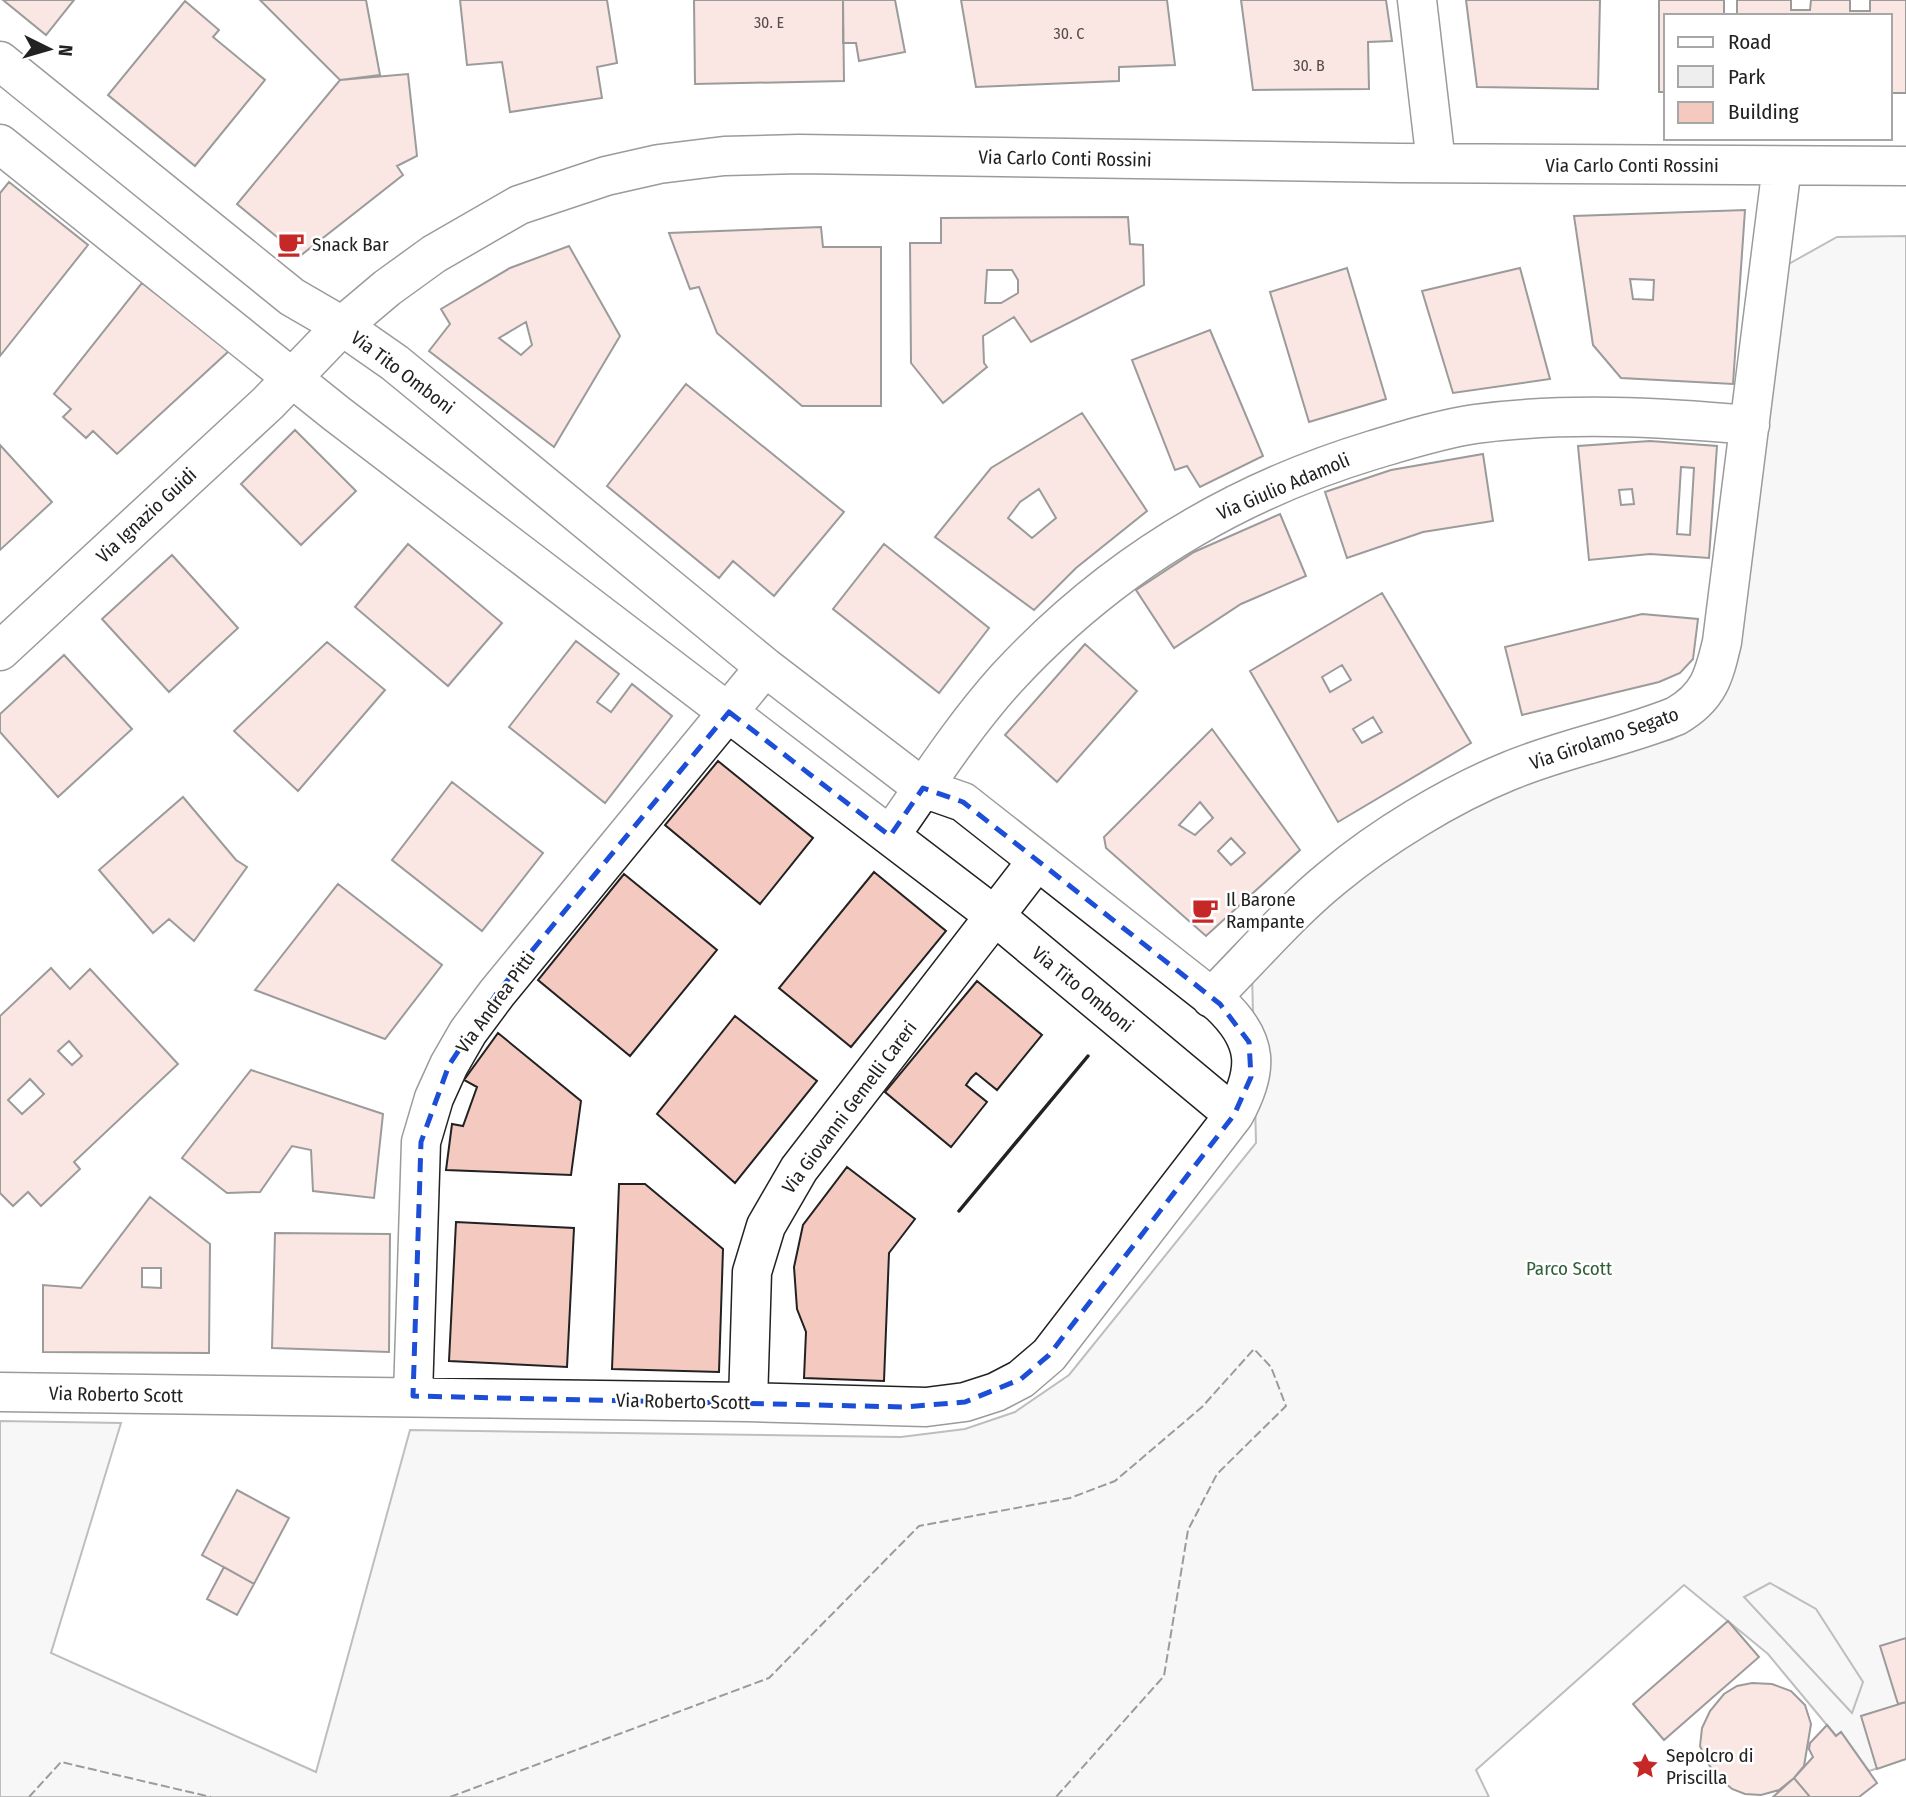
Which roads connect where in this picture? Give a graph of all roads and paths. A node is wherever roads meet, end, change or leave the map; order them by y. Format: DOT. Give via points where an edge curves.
graph roads {
  1 [pos="1417,0"];
  2 [pos="0,61"];
  3 [pos="0,144"];
  4 [pos="1436,163"];
  5 [pos="1782,166"];
  6 [pos="1906,166"];
  7 [pos="342,326"];
  8 [pos="291,379"];
  9 [pos="1750,425"];
  10 [pos="0,651"];
  11 [pos="765,667"];
  12 [pos="729,712"];
  13 [pos="923,788"];
  14 [pos="890,836"];
  15 [pos="1037,861"];
  16 [pos="995,916"];
  17 [pos="1211,998"];
  18 [pos="1234,1115"];
  19 [pos="0,1392"];
  20 [pos="413,1396"];
  21 [pos="748,1402"];
  1 -- 4 [label="street"];
  2 -- 7 [label="street, Via Tito Omboni" via="292,297"];
  3 -- 8 [label="street, Via Tito Omboni"];
  4 -- 5 [label="street, Via Carlo Conti Rossini"];
  4 -- 7 [label="street, Via Carlo Conti Rossini" via="799,153 659,163 519,205 434,254"];
  5 -- 6 [label="street, Via Carlo Conti Rossini"];
  5 -- 9 [label="street, Via Girolamo Segato"];
  7 -- 8 [label="street, Via Carlo Conti Rossini"];
  7 -- 11 [label="street, Via Tito Omboni" via="395,363"];
  8 -- 10 [label="street, Via Ignazio Guidi"];
  8 -- 12 [label="street, Via Tito Omboni"];
  9 -- 13 [label="street, Via Giulio Adamoli" via="1617,418 1474,424 1418,436 1290,479 1196,525 1069,616 1006,680"];
  9 -- 17 [label="street, Via Girolamo Segato" via="1722,642 1713,679 1703,695 1676,716 1536,760 1435,808 1331,879"];
  11 -- 12 [label="street"];
  11 -- 13 [label="street, Via Tito Omboni"];
  12 -- 14 [label="street, Via Tito Omboni"];
  12 -- 20 [label="street, Via Andrea Pitti" via="497,993 449,1065 421,1142"];
  13 -- 14 [label="street"];
  13 -- 15 [label="street, Via Tito Omboni" via="963,802"];
  14 -- 16 [label="street, Via Tito Omboni"];
  15 -- 16 [label="street"];
  15 -- 17 [label="street, Via Tito Omboni"];
  16 -- 18 [label="street, Via Tito Omboni"];
  16 -- 21 [label="street, Via Giovanni Gemelli Careri" via="799,1169 766,1226 752,1272"];
  17 -- 18 [label="street, Via Roberto Scott" via="1243,1030 1252,1053 1251,1077"];
  18 -- 21 [label="street, Via Roberto Scott" via="1049,1355 1021,1379 946,1406"];
  19 -- 20 [label="street, Via Roberto Scott"];
  20 -- 21 [label="street, Via Roberto Scott"];
}
